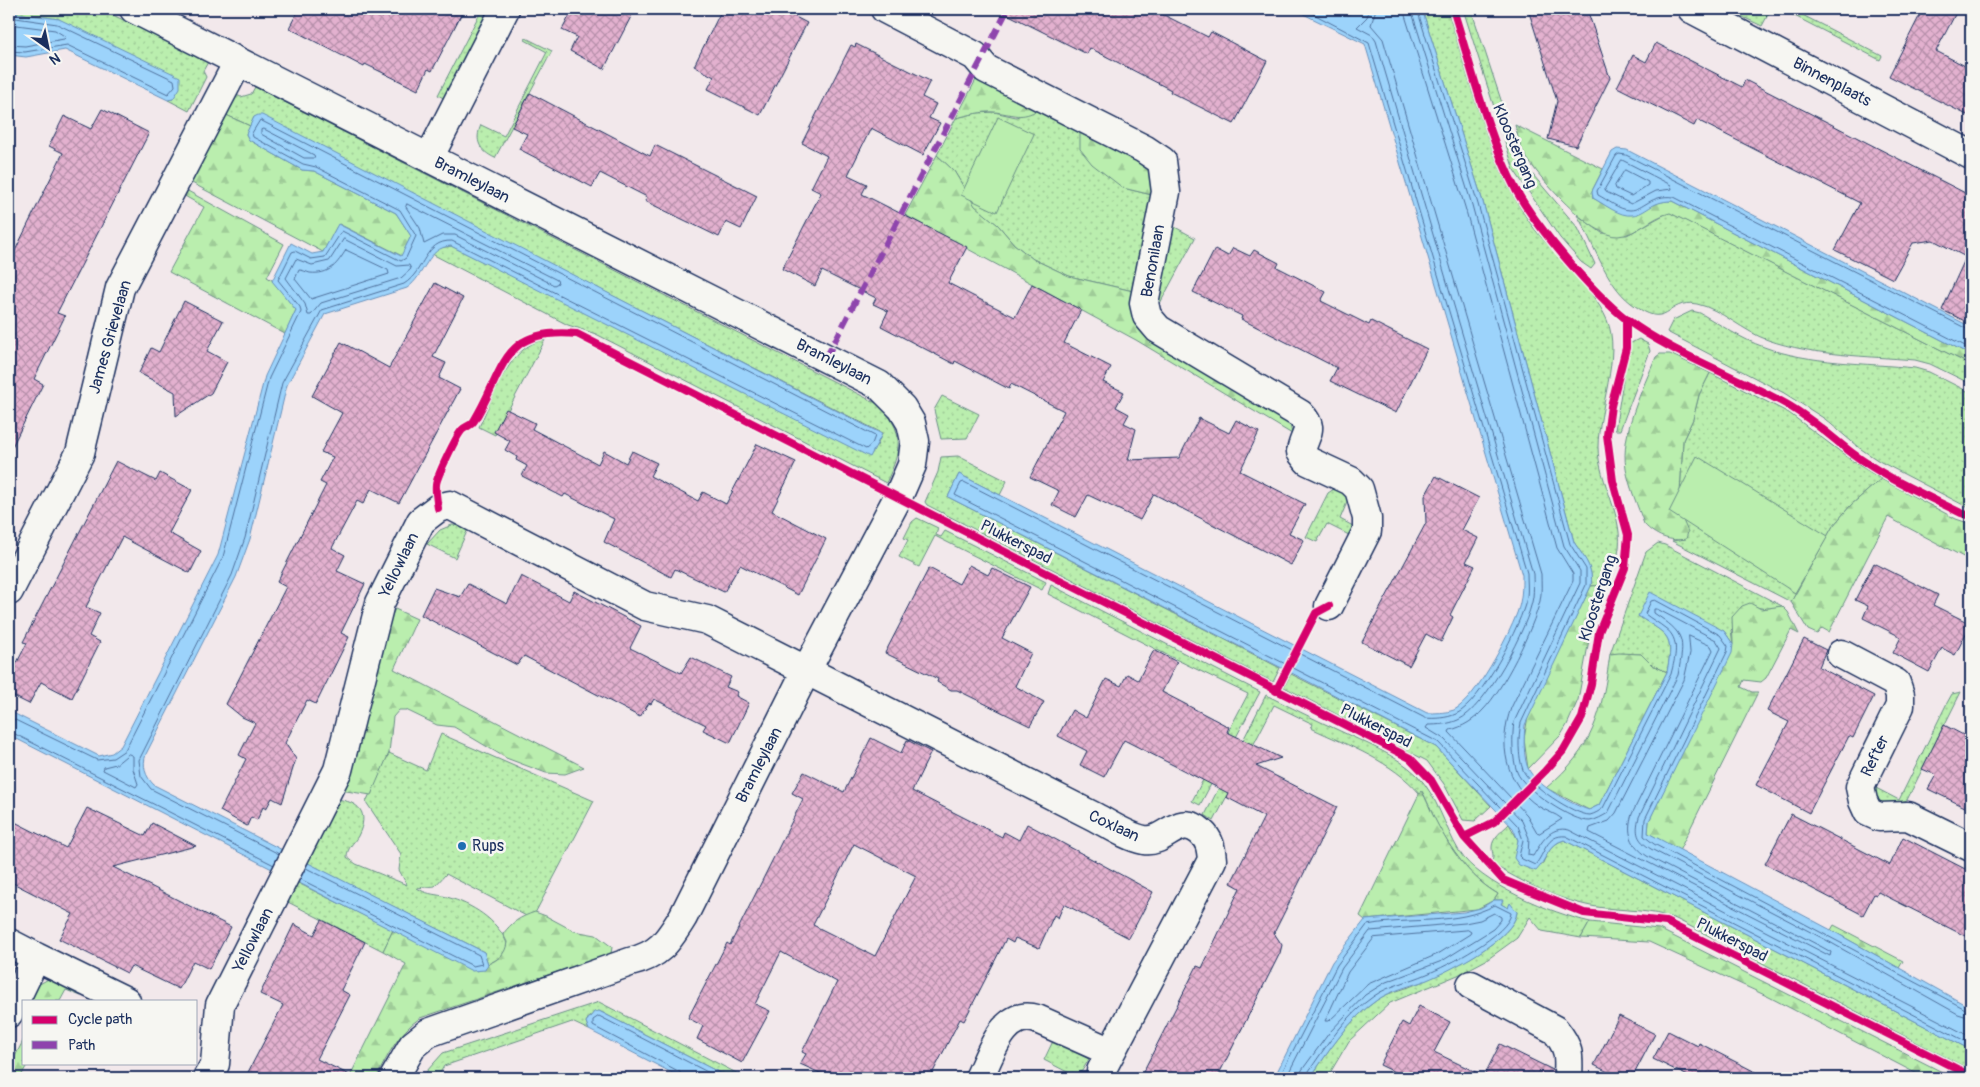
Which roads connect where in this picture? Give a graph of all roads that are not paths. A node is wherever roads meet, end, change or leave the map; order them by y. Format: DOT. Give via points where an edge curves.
graph roads {
  1 [pos="134,9"];
  2 [pos="505,9"];
  3 [pos="885,9"];
  4 [pos="1692,9"];
  5 [pos="238,62"];
  6 [pos="1971,155"];
  7 [pos="429,158"];
  8 [pos="9,591"];
  9 [pos="1329,606"];
  10 [pos="1841,654"];
  11 [pos="806,671"];
  12 [pos="1971,847"];
  13 [pos="9,942"];
  14 [pos="36,957"];
  15 [pos="1471,985"];
  16 [pos="124,1000"];
  17 [pos="208,1006"];
  18 [pos="9,1013"];
  19 [pos="1111,1052"];
  20 [pos="207,1078"];
  21 [pos="394,1078"];
  22 [pos="979,1078"];
  23 [pos="1102,1078"];
  24 [pos="1568,1078"];
  1 -- 5 [label="street, Bramleylaan"];
  2 -- 7 [label="street"];
  3 -- 9 [label="street, Benonilaan" via="975,56 986,69 1162,161 1166,192 1144,303 1147,316 1158,329 1300,414 1308,422 1309,429 1301,452 1308,461 1351,481 1359,489 1367,531"];
  4 -- 6 [label="street, Binnenplaats"];
  5 -- 7 [label="street, Bramleylaan"];
  5 -- 8 [label="street, James Grievelaan" via="120,288 80,453"];
  7 -- 11 [label="street, Bramleylaan" via="879,385 902,408 911,423 915,441 912,464 898,497"];
  10 -- 12 [label="street, Refter" via="1896,683 1900,695 1900,706 1860,787 1868,812 1879,816 1908,816"];
  11 -- 17 [label="street, Yellowlaan" via="707,620 645,606 450,505 438,508 421,521 380,603 338,770 283,881"];
  11 -- 19 [label="street, Coxlaan" via="1144,840 1154,840 1184,825 1194,826 1205,836 1211,846 1212,860"];
  11 -- 21 [label="street, Bramleylaan" via="684,916 667,942 647,958 428,1033 414,1045"];
  13 -- 14 [label="street"];
  14 -- 16 [label="street"];
  14 -- 18 [label="street"];
  15 -- 24 [label="street" via="1555,1030 1566,1042"];
  17 -- 20 [label="street, Yellowlaan" via="215,1064"];
  19 -- 22 [label="street" via="1037,1019 1017,1019 1006,1026"];
  19 -- 23 [label="street, Coxlaan" via="1101,1071"];
}
